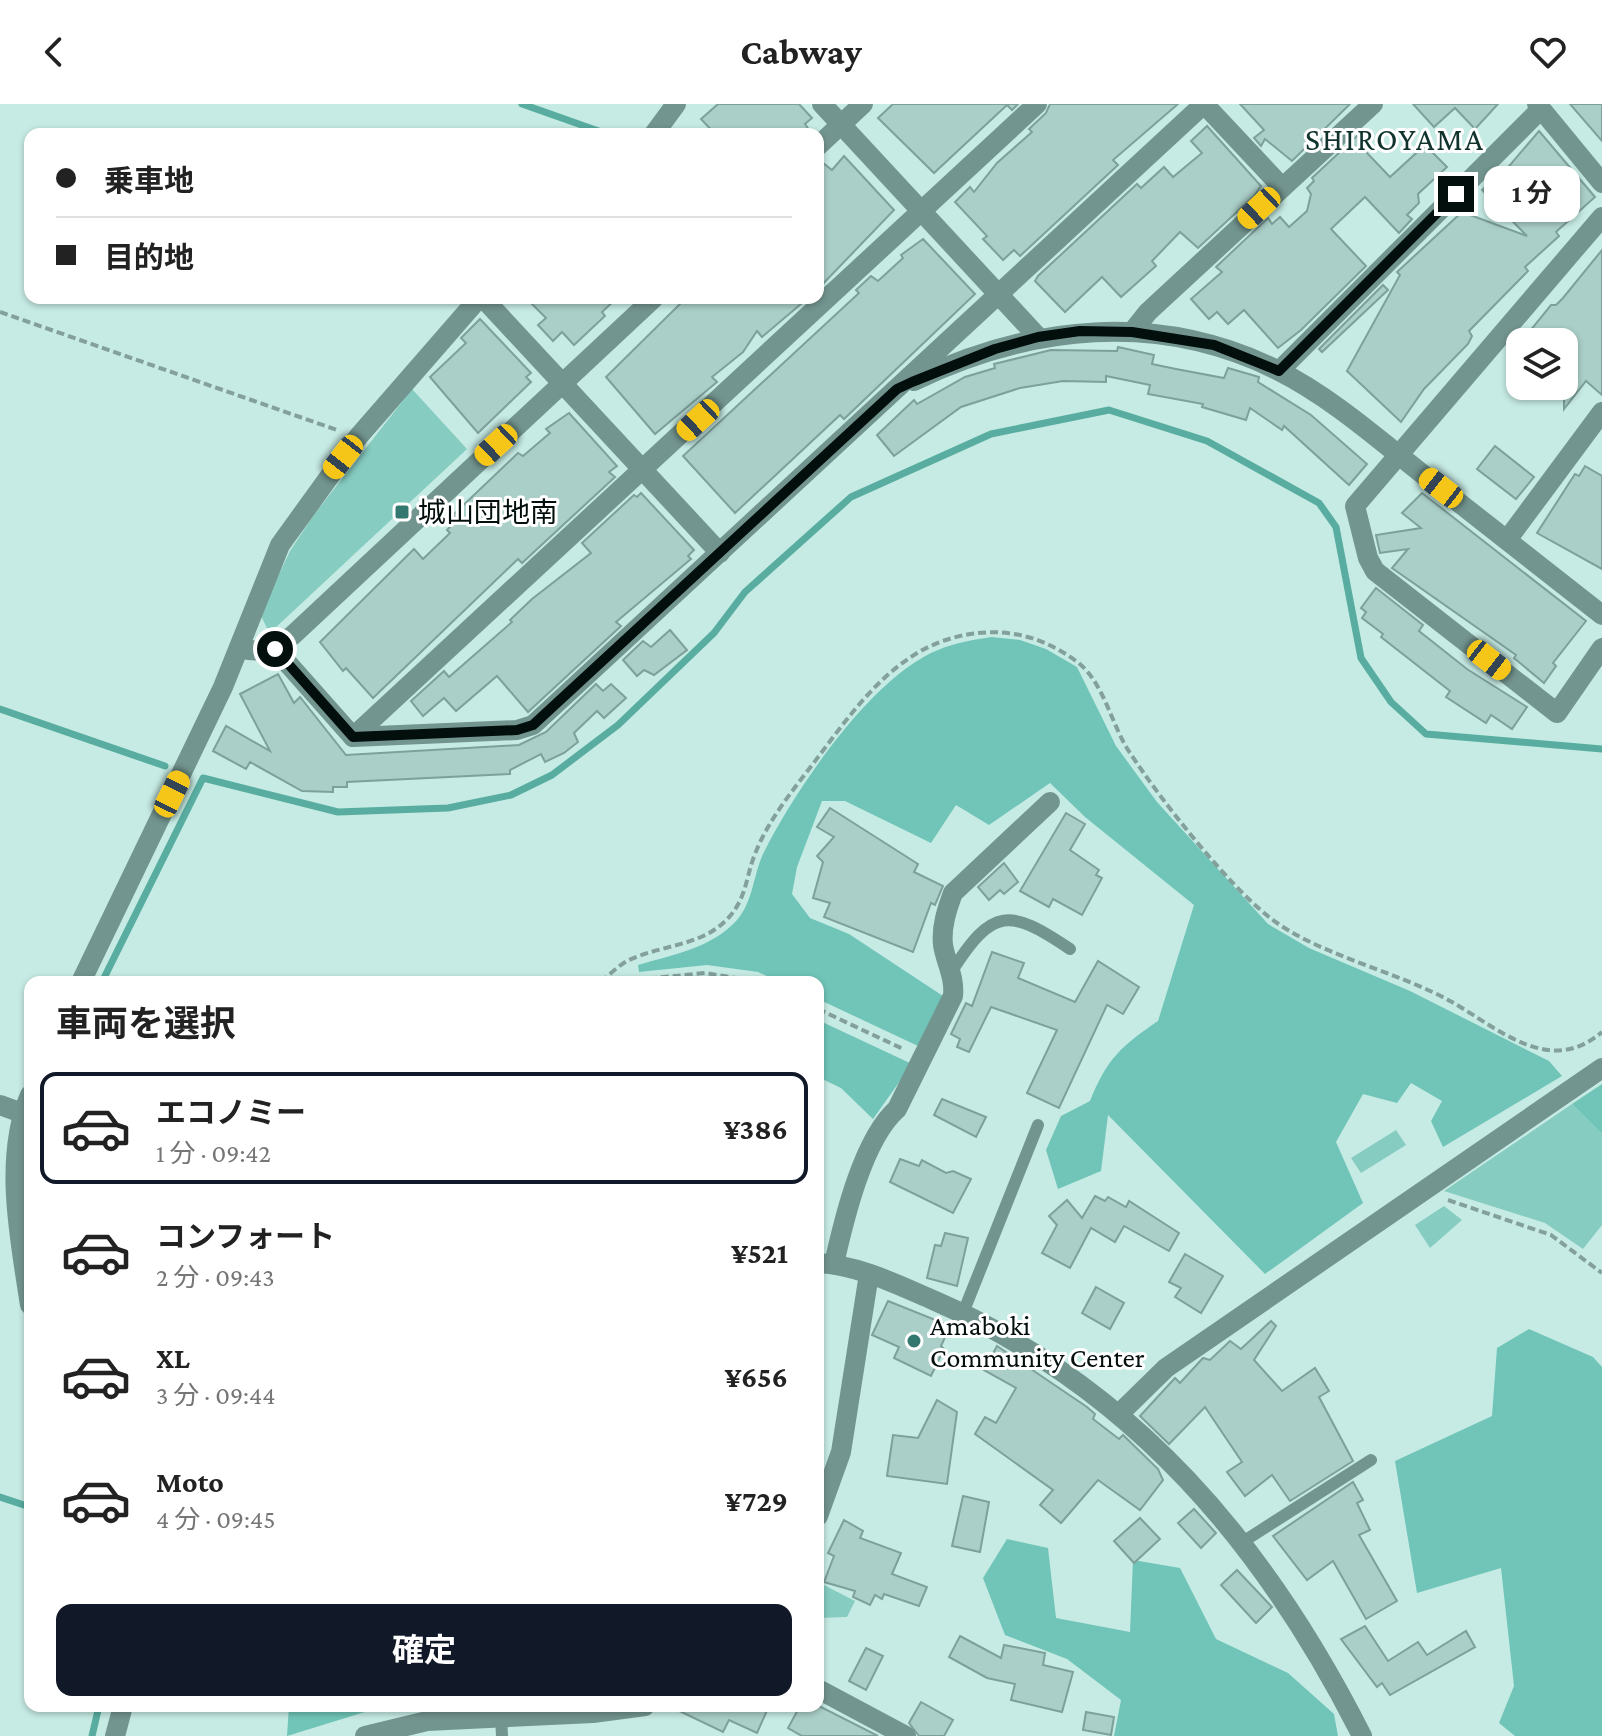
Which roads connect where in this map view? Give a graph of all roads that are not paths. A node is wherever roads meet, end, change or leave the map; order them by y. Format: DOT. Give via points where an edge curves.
graph roads {
  1 [pos="676,104"];
  2 [pos="822,104"];
  3 [pos="863,104"];
  4 [pos="1037,104"];
  5 [pos="1373,104"];
  6 [pos="1539,106"];
  7 [pos="841,124"];
  8 [pos="658,128"];
  9 [pos="824,140"];
  10 [pos="1602,183"];
  11 [pos="1282,187"];
  12 [pos="921,211"];
  13 [pos="1602,217"];
  14 [pos="999,295"];
  15 [pos="824,302"];
  16 [pos="476,304"];
  17 [pos="487,304"];
  18 [pos="648,304"];
  19 [pos="822,304"];
  20 [pos="1132,332"];
  21 [pos="1038,337"];
  22 [pos="1279,371"];
  23 [pos="563,382"];
  24 [pos="897,389"];
  25 [pos="1602,412"];
  26 [pos="1397,453"];
  27 [pos="644,470"];
  28 [pos="1507,540"];
  29 [pos="720,553"];
  30 [pos="1602,615"];
  31 [pos="239,648"];
  32 [pos="1602,648"];
  33 [pos="275,649"];
  34 [pos="353,737"];
  35 [pos="1050,802"];
  36 [pos="1070,949"];
  37 [pos="952,971"];
  38 [pos="84,976"];
  39 [pos="1602,1068"];
  40 [pos="24,1104"];
  41 [pos="0,1105"];
  42 [pos="24,1118"];
  43 [pos="1038,1125"];
  44 [pos="24,1249"];
  45 [pos="826,1263"];
  46 [pos="869,1274"];
  47 [pos="963,1313"];
  48 [pos="1119,1414"];
  49 [pos="1371,1460"];
  50 [pos="824,1499"];
  51 [pos="1241,1543"];
  52 [pos="824,1692"];
  53 [pos="121,1712"];
  54 [pos="600,1712"];
  55 [pos="502,1726"];
  56 [pos="379,1734"];
  57 [pos="115,1736"];
  58 [pos="906,1736"];
  59 [pos="1362,1736"];
  1 -- 8 [label="street"];
  2 -- 7 [label="street"];
  3 -- 7 [label="street"];
  4 -- 12 [label="street"];
  5 -- 11 [label="street"];
  6 -- 10 [label="street"];
  6 -- 22 [label="street"];
  7 -- 9 [label="street"];
  7 -- 12 [label="street"];
  11 -- 14 [label="street" via="1204,104"];
  11 -- 20 [label="street"];
  12 -- 14 [label="street"];
  12 -- 15 [label="street"];
  13 -- 26 [label="street"];
  14 -- 21 [label="street"];
  14 -- 24 [label="street"];
  16 -- 31 [label="street" via="358,437 280,545"];
  17 -- 23 [label="street"];
  18 -- 23 [label="street"];
  19 -- 27 [label="street"];
  20 -- 21 [label="street"];
  20 -- 22 [label="street" via="1214,345"];
  21 -- 24 [label="street"];
  22 -- 26 [label="street"];
  23 -- 27 [label="street"];
  23 -- 33 [label="street"];
  24 -- 29 [label="street"];
  25 -- 28 [label="street"];
  26 -- 28 [label="street"];
  26 -- 32 [label="street" via="1355,506 1375,571 1557,713"];
  27 -- 29 [label="street"];
  27 -- 34 [label="street"];
  28 -- 30 [label="street"];
  29 -- 34 [label="street" via="533,725"];
  31 -- 33 [label="street"];
  31 -- 38 [label="street"];
  33 -- 34 [label="street"];
  35 -- 37 [label="street" via="953,893 945,913 943,944"];
  36 -- 37 [label="lane" via="1034,925 1004,918 983,928"];
  37 -- 45 [label="street" via="953,996 897,1109 882,1122"];
  39 -- 48 [label="street" via="1166,1368"];
  40 -- 41 [label="street"];
  42 -- 44 [label="street" via="16,1175"];
  43 -- 47 [label="lane"];
  45 -- 46 [label="street"];
  46 -- 47 [label="street"];
  46 -- 50 [label="street" via="841,1452"];
  47 -- 48 [label="street" via="1038,1356"];
  48 -- 51 [label="street" via="1204,1494"];
  49 -- 51 [label="lane"];
  51 -- 59 [label="street"];
  52 -- 58 [label="street"];
  53 -- 57 [label="street"];
  54 -- 55 [label="street"];
  55 -- 56 [label="street" via="427,1721"];
}
